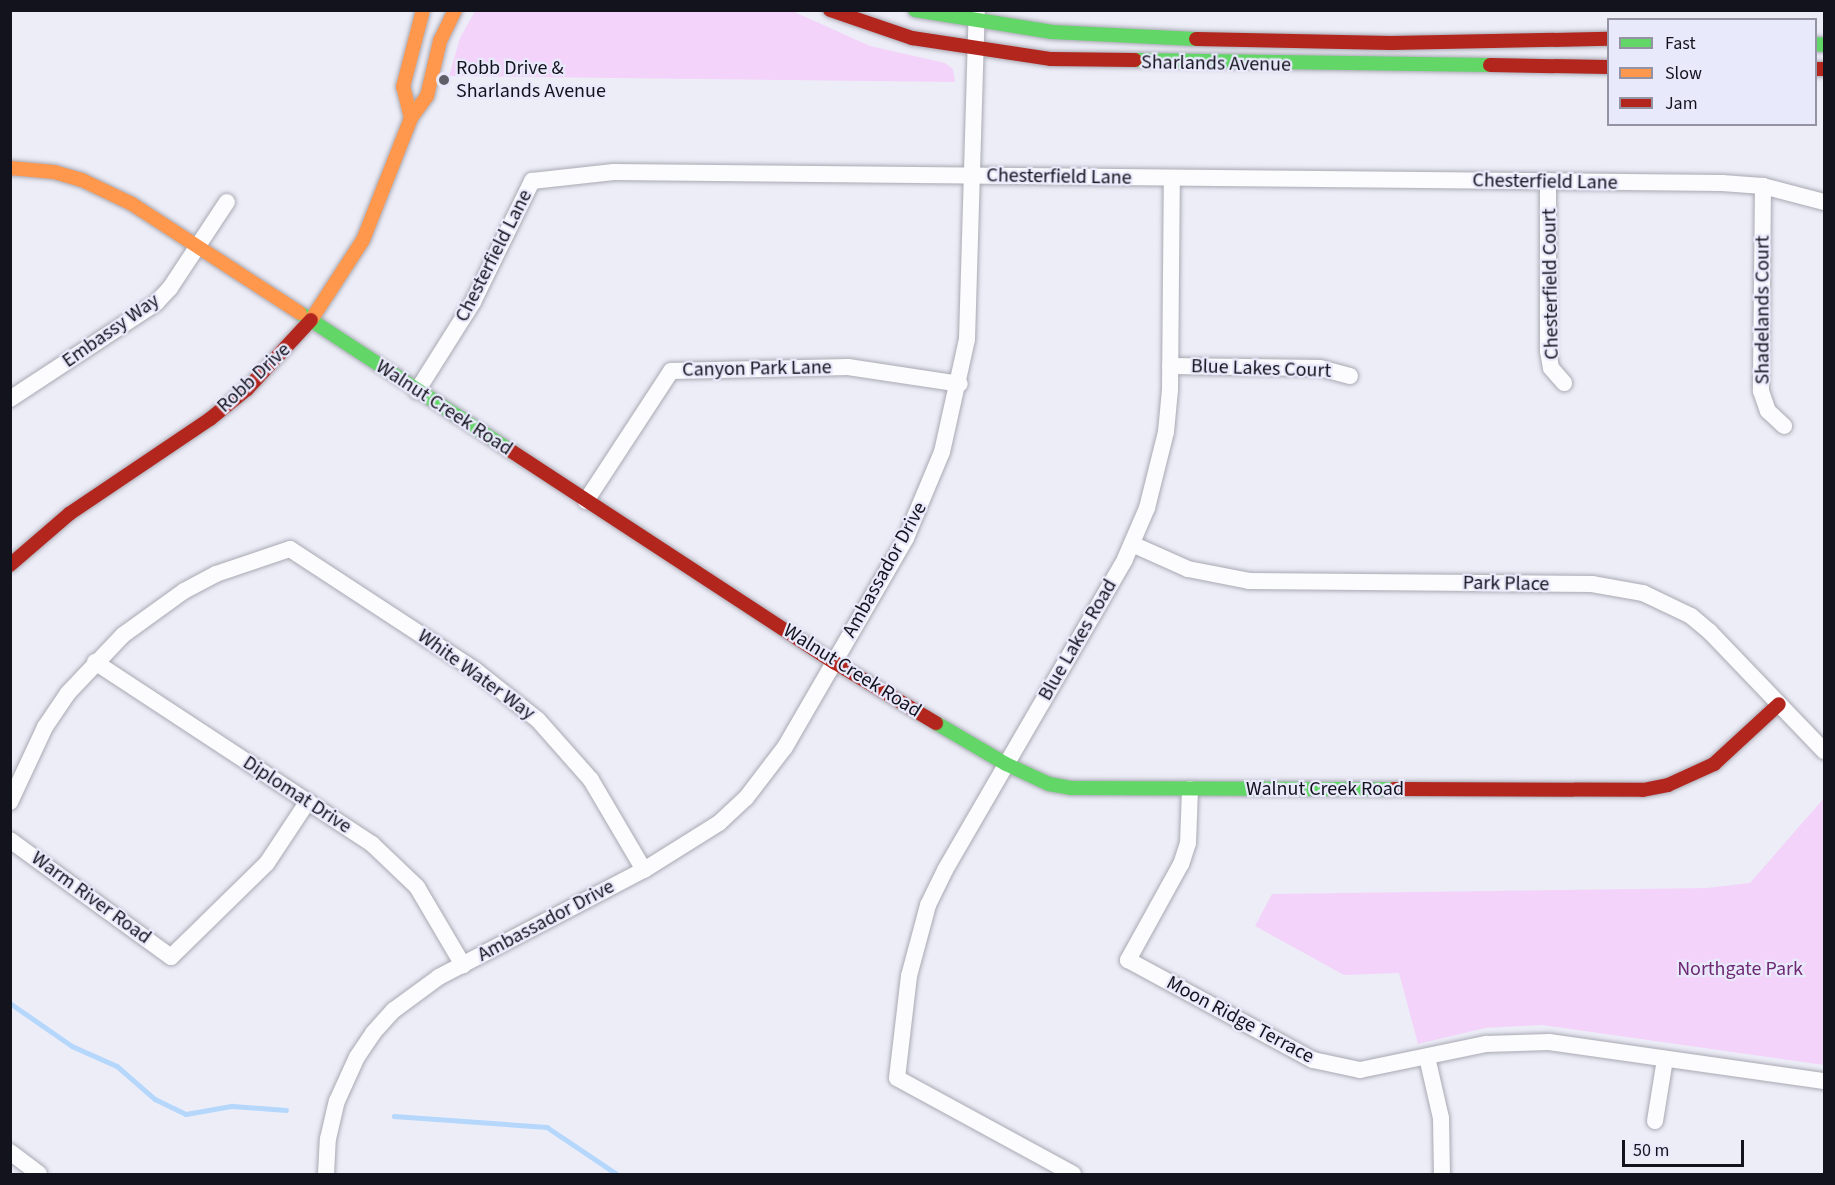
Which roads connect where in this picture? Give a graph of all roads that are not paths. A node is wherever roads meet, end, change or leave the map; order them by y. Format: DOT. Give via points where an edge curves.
graph roads {
  1 [pos="423,10"];
  2 [pos="455,10"];
  3 [pos="830,10"];
  4 [pos="915,10"];
  5 [pos="977,16"];
  6 [pos="1607,39"];
  7 [pos="977,49"];
  8 [pos="1607,67"];
  9 [pos="411,118"];
  10 [pos="10,168"];
  11 [pos="972,175"];
  12 [pos="1172,178"];
  13 [pos="1548,182"];
  14 [pos="1763,186"];
  15 [pos="227,202"];
  16 [pos="1824,202"];
  17 [pos="198,247"];
  18 [pos="311,321"];
  19 [pos="1170,366"];
  20 [pos="1350,376"];
  21 [pos="1564,383"];
  22 [pos="960,384"];
  23 [pos="417,390"];
  24 [pos="10,399"];
  25 [pos="1784,426"];
  26 [pos="586,501"];
  27 [pos="1132,544"];
  28 [pos="10,565"];
  29 [pos="95,662"];
  30 [pos="834,662"];
  31 [pos="1779,704"];
  32 [pos="1824,751"];
  33 [pos="1006,764"];
  34 [pos="1190,789"];
  35 [pos="308,801"];
  36 [pos="10,802"];
  37 [pos="10,840"];
  38 [pos="644,870"];
  39 [pos="464,965"];
  40 [pos="1427,1057"];
  41 [pos="1665,1059"];
  42 [pos="1824,1081"];
  43 [pos="1655,1121"];
  44 [pos="10,1152"];
  45 [pos="39,1174"];
  46 [pos="326,1174"];
  47 [pos="1073,1174"];
  48 [pos="1442,1174"];
  1 -- 9 [label="main road" via="404,87"];
  2 -- 9 [label="main road, Robb Drive" via="440,41 427,96"];
  3 -- 7 [label="main road, Sharlands Avenue" via="889,32"];
  4 -- 5 [label="main road, Sharlands Avenue"];
  5 -- 6 [label="main road, Sharlands Avenue" via="1100,35 1249,41"];
  5 -- 7 [label="street, Ambassador Drive"];
  7 -- 8 [label="main road, Sharlands Avenue" via="1122,63"];
  7 -- 11 [label="street, Ambassador Drive"];
  9 -- 18 [label="main road, Robb Drive" via="363,240"];
  10 -- 17 [label="main road, Walnut Creek Road" via="54,172 108,190"];
  11 -- 12 [label="street, Chesterfield Lane"];
  11 -- 22 [label="street, Ambassador Drive" via="971,293"];
  11 -- 23 [label="street, Chesterfield Lane" via="614,172 532,181 473,302"];
  12 -- 13 [label="street, Chesterfield Lane"];
  12 -- 19 [label="street, Blue Lakes Road"];
  13 -- 14 [label="street, Chesterfield Lane"];
  13 -- 21 [label="street, Chesterfield Court" via="1548,351 1551,368"];
  14 -- 16 [label="street, Chesterfield Lane"];
  14 -- 25 [label="street, Shadelands Court" via="1761,391 1768,411"];
  15 -- 17 [label="street, Embassy Way"];
  17 -- 18 [label="main road, Walnut Creek Road"];
  17 -- 24 [label="street, Embassy Way" via="156,303"];
  18 -- 23 [label="main road, Walnut Creek Road"];
  18 -- 28 [label="main road, Robb Drive" via="247,389 210,419 69,514"];
  19 -- 20 [label="street, Blue Lakes Court" via="1320,368"];
  19 -- 27 [label="street, Blue Lakes Road" via="1166,432 1158,471"];
  22 -- 26 [label="street, Canyon Park Lane" via="848,367 671,371"];
  22 -- 30 [label="street, Ambassador Drive" via="925,497"];
  23 -- 26 [label="main road, Walnut Creek Road"];
  26 -- 30 [label="main road, Walnut Creek Road"];
  27 -- 31 [label="street, Park Place" via="1188,569 1249,581 1618,587 1659,599 1690,616"];
  27 -- 33 [label="street, Blue Lakes Road"];
  29 -- 35 [label="street, Diplomat Drive"];
  29 -- 36 [label="street" via="45,727"];
  29 -- 38 [label="street, White Water Way" via="132,627 184,591 243,563 290,549 475,670 538,720 591,780"];
  30 -- 33 [label="main road, Walnut Creek Road"];
  30 -- 38 [label="street, Ambassador Drive" via="784,747 746,798 692,843"];
  31 -- 32 [label="street, Park Place"];
  31 -- 34 [label="main road, Walnut Creek Road" via="1714,764 1668,785 1643,790"];
  33 -- 34 [label="main road, Walnut Creek Road" via="1049,784 1071,788"];
  33 -- 47 [label="street, Blue Lakes Road" via="928,905 909,976 897,1078"];
  34 -- 40 [label="street, Moon Ridge Terrace" via="1188,843 1181,864 1128,960 1313,1060 1360,1070"];
  35 -- 37 [label="street, Warm River Road" via="267,863 171,957"];
  35 -- 39 [label="street, Diplomat Drive" via="396,864 436,915"];
  38 -- 39 [label="street, Ambassador Drive"];
  39 -- 46 [label="street, Ambassador Drive" via="416,992 394,1010 357,1057 331,1120"];
  40 -- 41 [label="street, Moon Ridge Terrace" via="1516,1041"];
  40 -- 48 [label="street" via="1441,1118"];
  41 -- 42 [label="street, Moon Ridge Terrace"];
  41 -- 43 [label="street"];
  44 -- 45 [label="street"];
}
